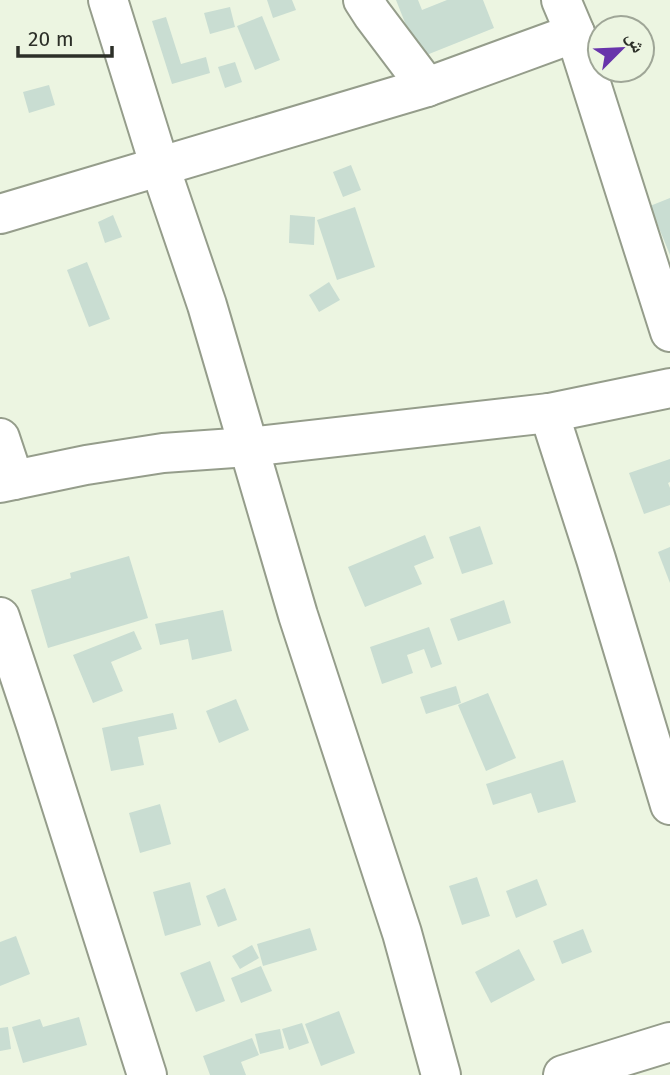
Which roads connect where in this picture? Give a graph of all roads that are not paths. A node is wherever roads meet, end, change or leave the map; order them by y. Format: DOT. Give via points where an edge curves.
graph roads {
  1 [pos="108,0"];
  2 [pos="363,0"];
  3 [pos="568,16"];
  4 [pos="427,87"];
  5 [pos="160,167"];
  6 [pos="0,214"];
  7 [pos="670,332"];
  8 [pos="670,388"];
  9 [pos="550,413"];
  10 [pos="0,438"];
  11 [pos="248,447"];
  12 [pos="7,482"];
  13 [pos="0,617"];
  14 [pos="670,806"];
  15 [pos="670,1042"];
  16 [pos="147,1075"];
  17 [pos="441,1075"];
  18 [pos="564,1075"];
  1 -- 5 [label="street"];
  2 -- 4 [label="street"];
  3 -- 4 [label="street"];
  3 -- 7 [label="street"];
  4 -- 5 [label="street"];
  5 -- 6 [label="street"];
  5 -- 11 [label="street"];
  8 -- 9 [label="street"];
  9 -- 11 [label="street"];
  9 -- 14 [label="street"];
  10 -- 12 [label="street"];
  11 -- 12 [label="street" via="163,453"];
  11 -- 17 [label="street" via="402,933"];
  13 -- 16 [label="street"];
  15 -- 18 [label="street"];
}
